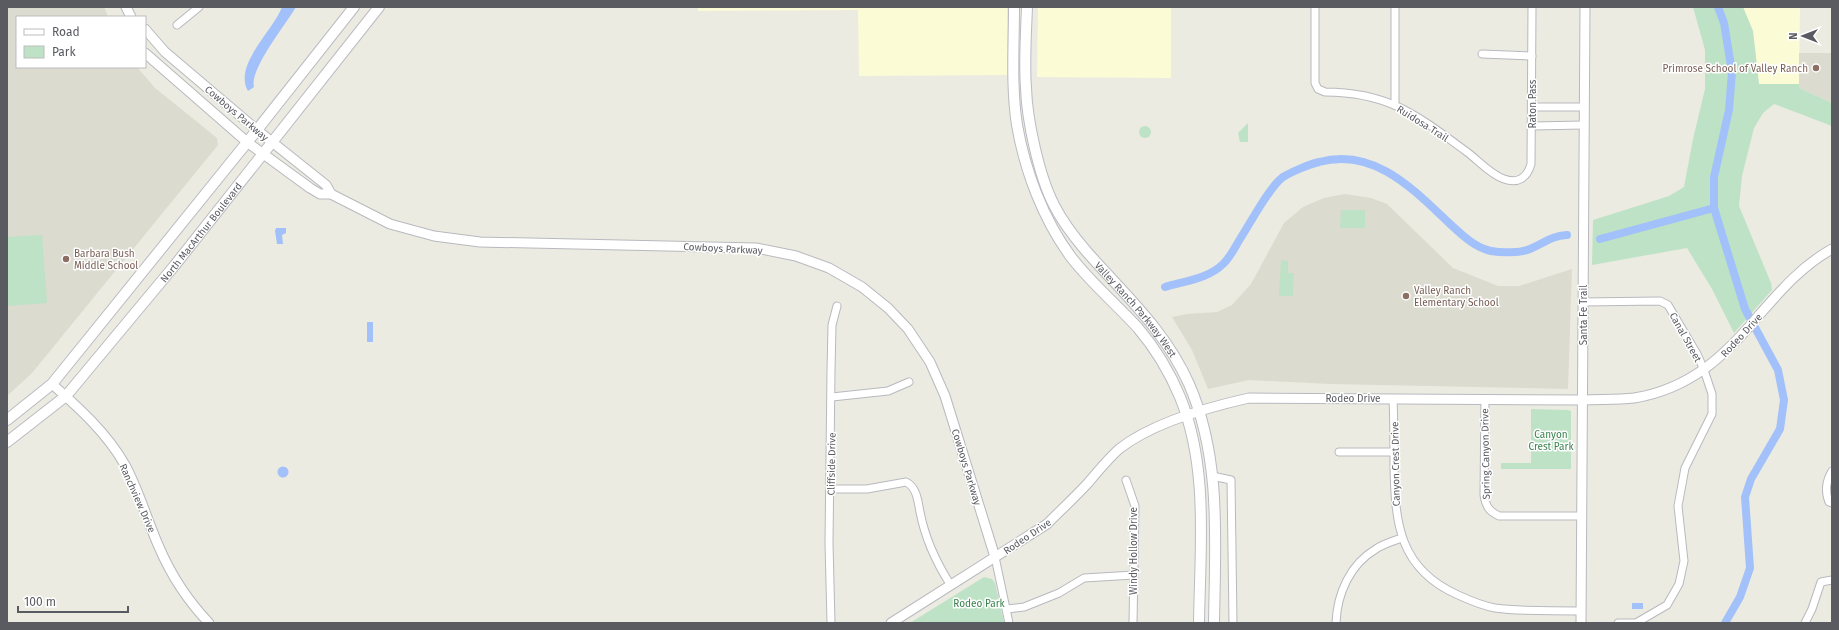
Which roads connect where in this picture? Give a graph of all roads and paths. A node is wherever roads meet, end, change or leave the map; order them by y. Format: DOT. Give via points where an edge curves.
graph roads {
  1 [pos="126,7"];
  2 [pos="199,7"];
  3 [pos="354,7"];
  4 [pos="379,7"];
  5 [pos="1014,7"];
  6 [pos="1027,7"];
  7 [pos="1315,7"];
  8 [pos="1395,7"];
  9 [pos="1532,7"];
  10 [pos="1585,7"];
  11 [pos="130,16"];
  12 [pos="177,25"];
  13 [pos="146,30"];
  14 [pos="1482,54"];
  15 [pos="146,55"];
  16 [pos="1532,56"];
  17 [pos="1014,65"];
  18 [pos="1026,66"];
  19 [pos="1395,105"];
  20 [pos="1532,107"];
  21 [pos="1584,107"];
  22 [pos="1584,125"];
  23 [pos="1532,126"];
  24 [pos="257,130"];
  25 [pos="248,142"];
  26 [pos="272,143"];
  27 [pos="263,154"];
  28 [pos="1504,179"];
  29 [pos="1048,192"];
  30 [pos="331,194"];
  31 [pos="1038,198"];
  32 [pos="1053,203"];
  33 [pos="1043,208"];
  34 [pos="1832,249"];
  35 [pos="1583,302"];
  36 [pos="836,306"];
  37 [pos="1704,370"];
  38 [pos="909,382"];
  39 [pos="52,384"];
  40 [pos="66,396"];
  41 [pos="832,397"];
  42 [pos="1393,398"];
  43 [pos="1485,399"];
  44 [pos="1582,400"];
  45 [pos="1199,412"];
  46 [pos="1187,416"];
  47 [pos="7,420"];
  48 [pos="7,442"];
  49 [pos="1339,452"];
  50 [pos="1394,452"];
  51 [pos="1832,471"];
  52 [pos="1212,476"];
  53 [pos="1126,480"];
  54 [pos="830,489"];
  55 [pos="1832,503"];
  56 [pos="1581,516"];
  57 [pos="1402,538"];
  58 [pos="995,557"];
  59 [pos="1200,568"];
  60 [pos="1214,569"];
  61 [pos="1134,575"];
  62 [pos="1832,580"];
  63 [pos="950,584"];
  64 [pos="1007,609"];
  65 [pos="1581,611"];
  66 [pos="209,623"];
  67 [pos="831,623"];
  68 [pos="891,623"];
  69 [pos="1009,623"];
  70 [pos="1133,623"];
  71 [pos="1200,623"];
  72 [pos="1214,623"];
  73 [pos="1233,623"];
  74 [pos="1336,623"];
  75 [pos="1581,623"];
  76 [pos="1618,623"];
  77 [pos="1805,623"];
  1 -- 11 [label="street"];
  2 -- 12 [label="street"];
  3 -- 24 [label="main road, North MacArthur Boulevard"];
  4 -- 26 [label="main road, North MacArthur Boulevard"];
  5 -- 17 [label="main road, Valley Ranch Parkway West"];
  6 -- 18 [label="main road, Valley Ranch Parkway West"];
  7 -- 19 [label="street, Ruidosa Trail" via="1315,80 1318,89 1378,98"];
  8 -- 19 [label="street"];
  9 -- 16 [label="street, Raton Pass"];
  10 -- 21 [label="street, Santa Fe Trail"];
  13 -- 24 [label="street, Cowboys Parkway" via="165,52"];
  14 -- 16 [label="street"];
  15 -- 25 [label="street, Cowboys Parkway"];
  16 -- 20 [label="street, Raton Pass"];
  17 -- 18 [label="main road"];
  17 -- 31 [label="main road, Valley Ranch Parkway West" via="1017,124 1026,164"];
  18 -- 29 [label="main road, Valley Ranch Parkway West" via="1030,122"];
  19 -- 28 [label="street, Ruidosa Trail" via="1440,131"];
  20 -- 21 [label="street"];
  20 -- 23 [label="street, Raton Pass"];
  21 -- 22 [label="street, Santa Fe Trail"];
  22 -- 23 [label="street"];
  22 -- 35 [label="street, Santa Fe Trail"];
  23 -- 28 [label="street, Raton Pass" via="1529,172 1524,178 1516,181"];
  24 -- 25 [label="main road, North MacArthur Boulevard"];
  24 -- 26 [label="street, Cowboys Parkway"];
  25 -- 27 [label="street, Cowboys Parkway"];
  25 -- 39 [label="main road, North MacArthur Boulevard"];
  26 -- 27 [label="main road, North MacArthur Boulevard"];
  26 -- 30 [label="street, Cowboys Parkway" via="326,185"];
  27 -- 30 [label="street, Cowboys Parkway" via="320,194"];
  27 -- 40 [label="main road, North MacArthur Boulevard" via="173,268"];
  29 -- 31 [label="main road"];
  29 -- 32 [label="main road, Valley Ranch Parkway West"];
  30 -- 58 [label="street, Cowboys Parkway" via="390,224 434,236 480,242 756,248 796,256 829,268 862,287 888,308 908,329 930,362 945,396"];
  31 -- 33 [label="main road, Valley Ranch Parkway West"];
  32 -- 33 [label="main road"];
  32 -- 45 [label="main road, Valley Ranch Parkway West" via="1086,250 1164,338 1189,383"];
  33 -- 46 [label="main road, Valley Ranch Parkway West" via="1071,257 1139,330 1171,378"];
  34 -- 37 [label="street, Rodeo Drive" via="1796,274 1722,357"];
  35 -- 37 [label="street, Canal Street" via="1660,301 1668,305"];
  35 -- 44 [label="street, Santa Fe Trail"];
  36 -- 41 [label="street, Cliffside Drive" via="832,325"];
  37 -- 44 [label="street, Rodeo Drive" via="1669,389 1651,394 1626,399"];
  37 -- 76 [label="street, Canal Street" via="1712,394 1712,414 1685,468 1678,506 1684,561 1679,584 1666,605 1649,617 1636,623"];
  38 -- 41 [label="street" via="888,391"];
  39 -- 40 [label="street, Ranchview Drive"];
  39 -- 47 [label="main road, North MacArthur Boulevard"];
  40 -- 48 [label="main road, North MacArthur Boulevard"];
  40 -- 66 [label="street, Ranchview Drive" via="101,430 114,448 135,487 159,548 176,580 188,599"];
  41 -- 54 [label="street, Cliffside Drive"];
  42 -- 43 [label="street, Rodeo Drive"];
  42 -- 45 [label="street, Rodeo Drive" via="1249,398"];
  42 -- 50 [label="street, Canyon Crest Drive"];
  43 -- 44 [label="street, Rodeo Drive"];
  43 -- 56 [label="street, Spring Canyon Drive" via="1484,495 1489,511 1499,516"];
  44 -- 56 [label="street, Santa Fe Trail"];
  45 -- 46 [label="street, Rodeo Drive"];
  45 -- 52 [label="main road, Valley Ranch Parkway West"];
  46 -- 58 [label="street, Rodeo Drive" via="1159,426 1120,448 1069,504 1047,524"];
  46 -- 59 [label="main road, Valley Ranch Parkway West" via="1198,468"];
  49 -- 50 [label="street"];
  50 -- 57 [label="street, Canyon Crest Drive" via="1394,497"];
  51 -- 55 [label="street" via="1828,478 1826,493 1829,502"];
  52 -- 60 [label="main road, Valley Ranch Parkway West" via="1216,507"];
  52 -- 73 [label="street" via="1230,480"];
  53 -- 61 [label="street, Windy Hollow Drive" via="1135,506"];
  54 -- 63 [label="street" via="867,489 906,482 911,484 933,555"];
  54 -- 67 [label="street, Cliffside Drive"];
  56 -- 65 [label="street, Santa Fe Trail"];
  57 -- 65 [label="street, Canyon Crest Drive" via="1411,558 1423,571 1444,589 1466,599 1495,608"];
  57 -- 74 [label="street" via="1377,548 1355,567 1340,597"];
  58 -- 63 [label="street, Rodeo Drive"];
  58 -- 64 [label="street, Cowboys Parkway"];
  59 -- 60 [label="main road"];
  59 -- 71 [label="main road, Valley Ranch Parkway West"];
  60 -- 72 [label="main road, Valley Ranch Parkway West"];
  61 -- 64 [label="street" via="1084,578 1059,593 1024,607"];
  61 -- 70 [label="street, Windy Hollow Drive"];
  62 -- 77 [label="street" via="1821,582"];
  63 -- 68 [label="street, Rodeo Drive"];
  64 -- 69 [label="street, Cowboys Parkway"];
  65 -- 75 [label="street, Santa Fe Trail"];
}
